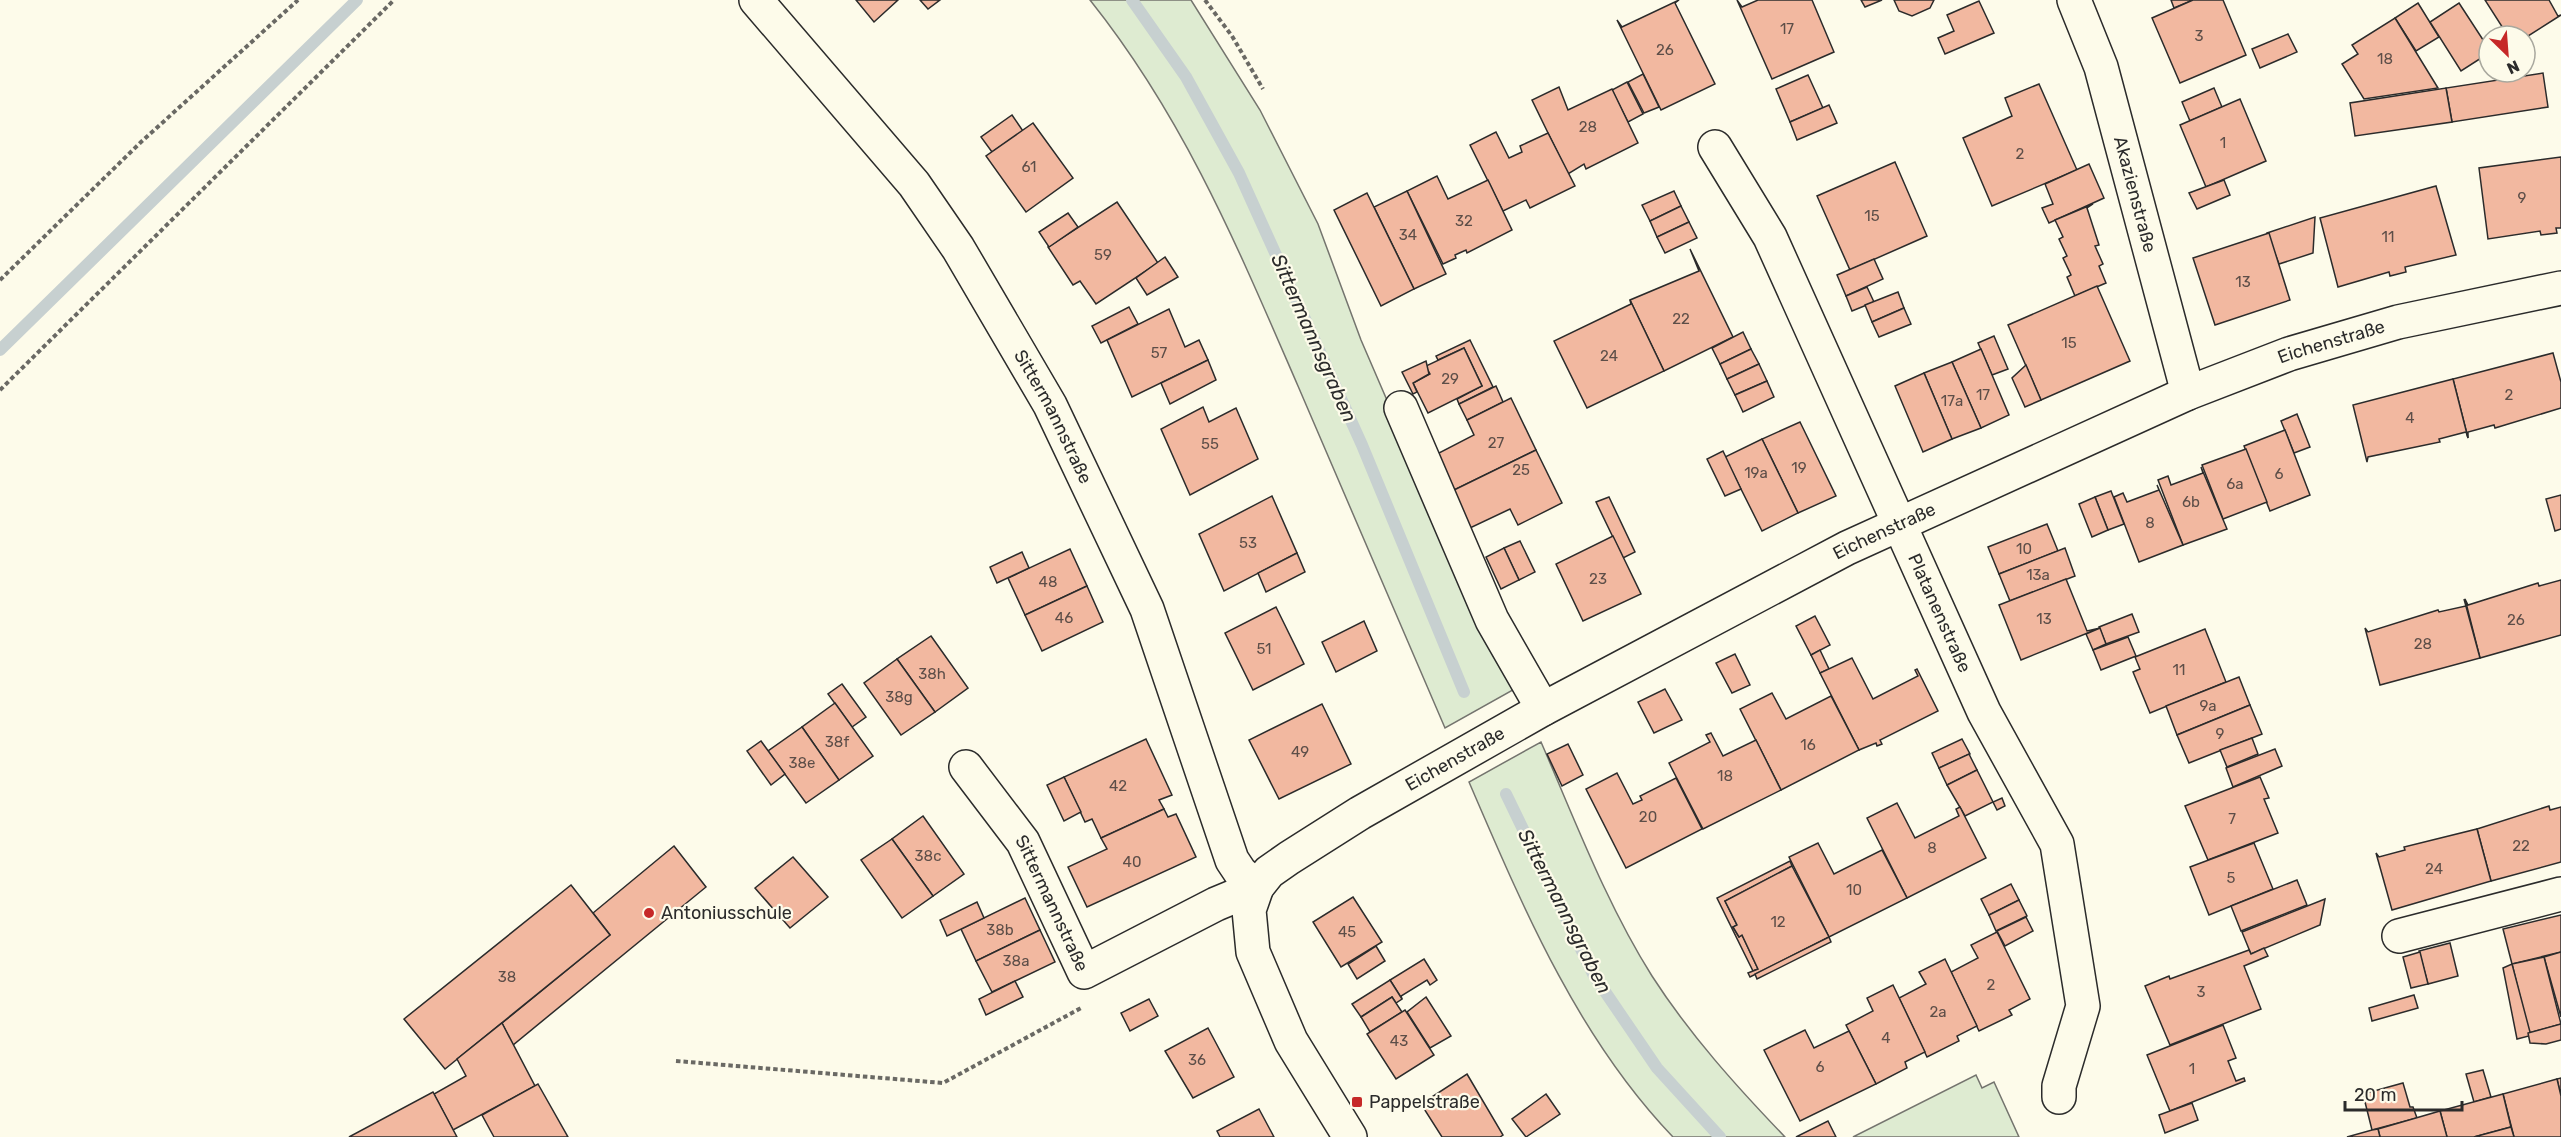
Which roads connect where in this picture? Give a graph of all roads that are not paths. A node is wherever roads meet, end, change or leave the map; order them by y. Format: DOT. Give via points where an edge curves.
graph roads {
  1 [pos="756,0"];
  2 [pos="2074,0"];
  3 [pos="1714,147"];
  4 [pos="2561,288"];
  5 [pos="2188,393"];
  6 [pos="1401,408"];
  7 [pos="1901,522"];
  8 [pos="1543,709"];
  9 [pos="966,767"];
  10 [pos="1257,887"];
  11 [pos="2561,894"];
  12 [pos="2398,936"];
  13 [pos="2059,1097"];
  14 [pos="1350,1137"];
  1 -- 10 [label="street, Sittermannstraße" via="914,184 958,248 1050,405 1147,609 1232,860"];
  2 -- 5 [label="street, Akazienstraße" via="2101,67"];
  3 -- 7 [label="street, Platanenstraße" via="1770,237"];
  4 -- 5 [label="street, Eichenstraße" via="2398,322 2289,354"];
  5 -- 7 [label="street, Eichenstraße"];
  6 -- 8 [label="street" via="1492,620"];
  7 -- 8 [label="street, Eichenstraße"];
  7 -- 13 [label="street, Platanenstraße" via="1984,711 2057,844 2083,1006"];
  8 -- 10 [label="street, Eichenstraße" via="1360,813 1269,872"];
  9 -- 10 [label="street, Sittermannstraße" via="1023,842 1084,972"];
  10 -- 14 [label="street" via="1249,910 1253,952 1292,1041"];
  11 -- 12 [label="street"];
}
